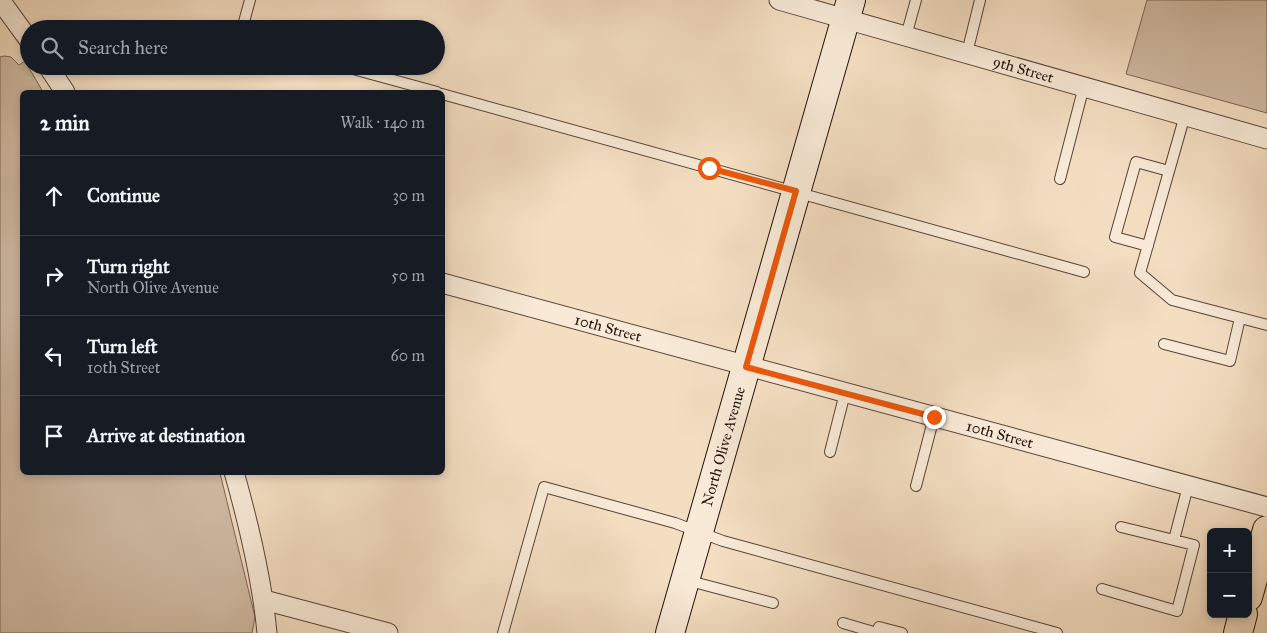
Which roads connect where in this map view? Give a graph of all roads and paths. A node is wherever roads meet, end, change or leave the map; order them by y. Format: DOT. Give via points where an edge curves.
graph roads {
  1 [pos="0,0"];
  2 [pos="250,0"];
  3 [pos="779,0"];
  4 [pos="916,0"];
  5 [pos="980,0"];
  6 [pos="849,9"];
  7 [pos="244,20"];
  8 [pos="20,28"];
  9 [pos="906,36"];
  10 [pos="967,53"];
  11 [pos="54,75"];
  12 [pos="375,75"];
  13 [pos="1084,86"];
  14 [pos="64,90"];
  15 [pos="430,90"];
  16 [pos="445,95"];
  17 [pos="1185,115"];
  18 [pos="1267,139"];
  19 [pos="1169,171"];
  20 [pos="1060,179"];
  21 [pos="796,191"];
  22 [pos="1148,246"];
  23 [pos="1084,272"];
  24 [pos="445,284"];
  25 [pos="1240,318"];
  26 [pos="1267,325"];
  27 [pos="1164,344"];
  28 [pos="746,367"];
  29 [pos="845,393"];
  30 [pos="934,417"];
  31 [pos="830,452"];
  32 [pos="235,475"];
  33 [pos="916,486"];
  34 [pos="1188,486"];
  35 [pos="1267,507"];
  36 [pos="1120,527"];
  37 [pos="1267,530"];
  38 [pos="699,532"];
  39 [pos="1174,540"];
  40 [pos="1262,568"];
  41 [pos="685,580"];
  42 [pos="1102,589"];
  43 [pos="1252,589"];
  44 [pos="264,600"];
  45 [pos="773,603"];
  46 [pos="1242,618"];
  47 [pos="843,623"];
  48 [pos="268,633"];
  49 [pos="388,633"];
  50 [pos="503,633"];
  51 [pos="670,633"];
  52 [pos="902,633"];
  53 [pos="1057,633"];
  54 [pos="1238,633"];
  1 -- 8 [label="street"];
  2 -- 7 [label="lane"];
  3 -- 6 [label="street, 9th Street"];
  4 -- 9 [label="lane"];
  5 -- 10 [label="lane"];
  6 -- 9 [label="street, 9th Street"];
  6 -- 21 [label="street, North Olive Avenue"];
  9 -- 10 [label="street, 9th Street"];
  10 -- 13 [label="street, 9th Street"];
  11 -- 14 [label="street"];
  12 -- 15 [label="lane"];
  13 -- 17 [label="street, 9th Street"];
  13 -- 20 [label="lane"];
  16 -- 21 [label="lane"];
  17 -- 18 [label="street, 9th Street"];
  17 -- 19 [label="lane"];
  19 -- 22 [label="lane"];
  19 -- 22 [label="lane" via="1136,162 1115,237"];
  21 -- 23 [label="lane"];
  21 -- 28 [label="street, North Olive Avenue"];
  22 -- 25 [label="lane" via="1140,273 1172,300"];
  24 -- 28 [label="street, 10th Street"];
  25 -- 26 [label="lane"];
  25 -- 27 [label="lane" via="1230,361"];
  28 -- 29 [label="street, 10th Street"];
  28 -- 38 [label="street, North Olive Avenue"];
  29 -- 30 [label="street, 10th Street"];
  29 -- 31 [label="lane"];
  30 -- 33 [label="lane"];
  30 -- 34 [label="street, 10th Street"];
  32 -- 44 [label="street"];
  34 -- 35 [label="street, 10th Street"];
  34 -- 39 [label="lane"];
  36 -- 39 [label="lane"];
  37 -- 40 [label="main road"];
  38 -- 41 [label="street, North Olive Avenue"];
  38 -- 50 [label="lane" via="544,487"];
  38 -- 53 [label="lane"];
  39 -- 42 [label="lane" via="1194,545 1178,610"];
  40 -- 43 [label="main road"];
  41 -- 45 [label="lane"];
  41 -- 51 [label="street, North Olive Avenue"];
  44 -- 48 [label="street"];
  44 -- 49 [label="street"];
  46 -- 54 [label="main road"];
  47 -- 52 [label="lane" via="877,633 879,626"];
}
